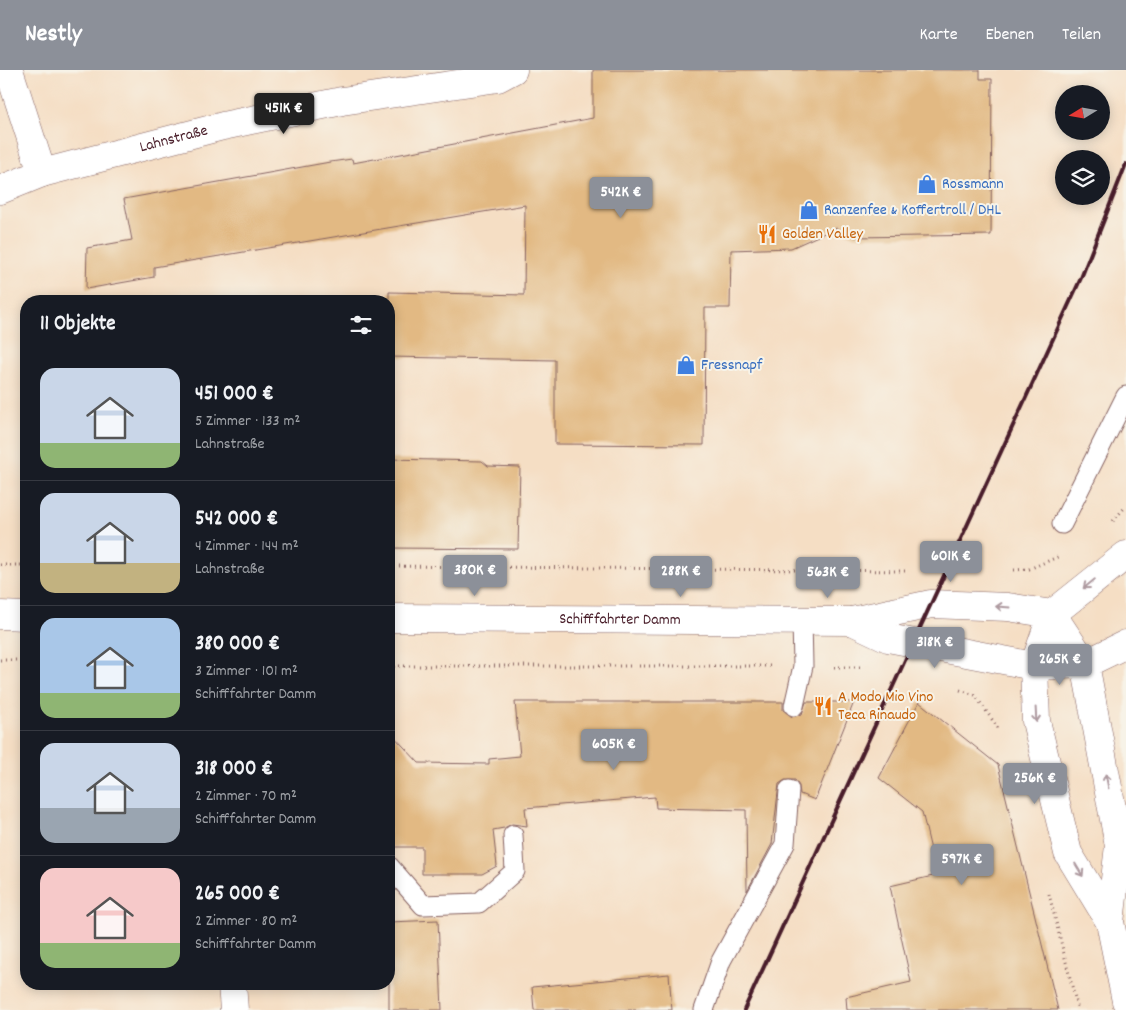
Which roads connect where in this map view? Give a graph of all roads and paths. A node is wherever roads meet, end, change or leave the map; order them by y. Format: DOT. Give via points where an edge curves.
graph roads {
  1 [pos="9,70"];
  2 [pos="513,70"];
  3 [pos="42,173"];
  4 [pos="0,190"];
  5 [pos="1126,396"];
  6 [pos="1062,524"];
  7 [pos="1126,555"];
  8 [pos="0,564"];
  9 [pos="20,565"];
  10 [pos="395,566"];
  11 [pos="1029,569"];
  12 [pos="1010,570"];
  13 [pos="910,572"];
  14 [pos="1052,614"];
  15 [pos="0,615"];
  16 [pos="20,616"];
  17 [pos="395,618"];
  18 [pos="802,620"];
  19 [pos="852,621"];
  20 [pos="1126,644"];
  21 [pos="0,660"];
  22 [pos="20,660"];
  23 [pos="1085,664"];
  24 [pos="395,666"];
  25 [pos="802,666"];
  26 [pos="1034,666"];
  27 [pos="872,668"];
  28 [pos="958,690"];
  29 [pos="975,695"];
  30 [pos="794,706"];
  31 [pos="789,790"];
  32 [pos="513,835"];
  33 [pos="395,873"];
  34 [pos="1110,922"];
  35 [pos="232,990"];
  36 [pos="1126,1001"];
  37 [pos="234,1010"];
  38 [pos="704,1010"];
  1 -- 3 [label="street"];
  2 -- 3 [label="street, Lahnstraße" via="498,78 342,101 223,126"];
  3 -- 4 [label="street, Lahnstraße"];
  5 -- 6 [label="lane"];
  7 -- 14 [label="street, one-way"];
  8 -- 9 [label="path"];
  10 -- 13 [label="path"];
  11 -- 12 [label="path"];
  14 -- 19 [label="street, Schifffahrter Damm, one-way" via="1008,607 931,604"];
  14 -- 23 [label="street"];
  14 -- 26 [label="street"];
  15 -- 16 [label="street"];
  17 -- 18 [label="street, Schifffahrter Damm"];
  18 -- 19 [label="street, Schifffahrter Damm"];
  18 -- 25 [label="lane"];
  19 -- 26 [label="street, Schifffahrter Damm" via="888,638"];
  20 -- 23 [label="street, Schifffahrter Damm"];
  21 -- 22 [label="path"];
  23 -- 26 [label="street, Schifffahrter Damm"];
  34 -- 23 [label="street, one-way" via="1119,846"];
  24 -- 25 [label="path"];
  25 -- 27 [label="path"];
  25 -- 30 [label="lane"];
  26 -- 34 [label="street, one-way" via="1036,721 1068,853"];
  28 -- 29 [label="path"];
  31 -- 38 [label="lane" via="785,844 721,961"];
  32 -- 33 [label="lane" via="515,871 479,903 423,905"];
  34 -- 36 [label="street"];
  35 -- 37 [label="street"];
}
